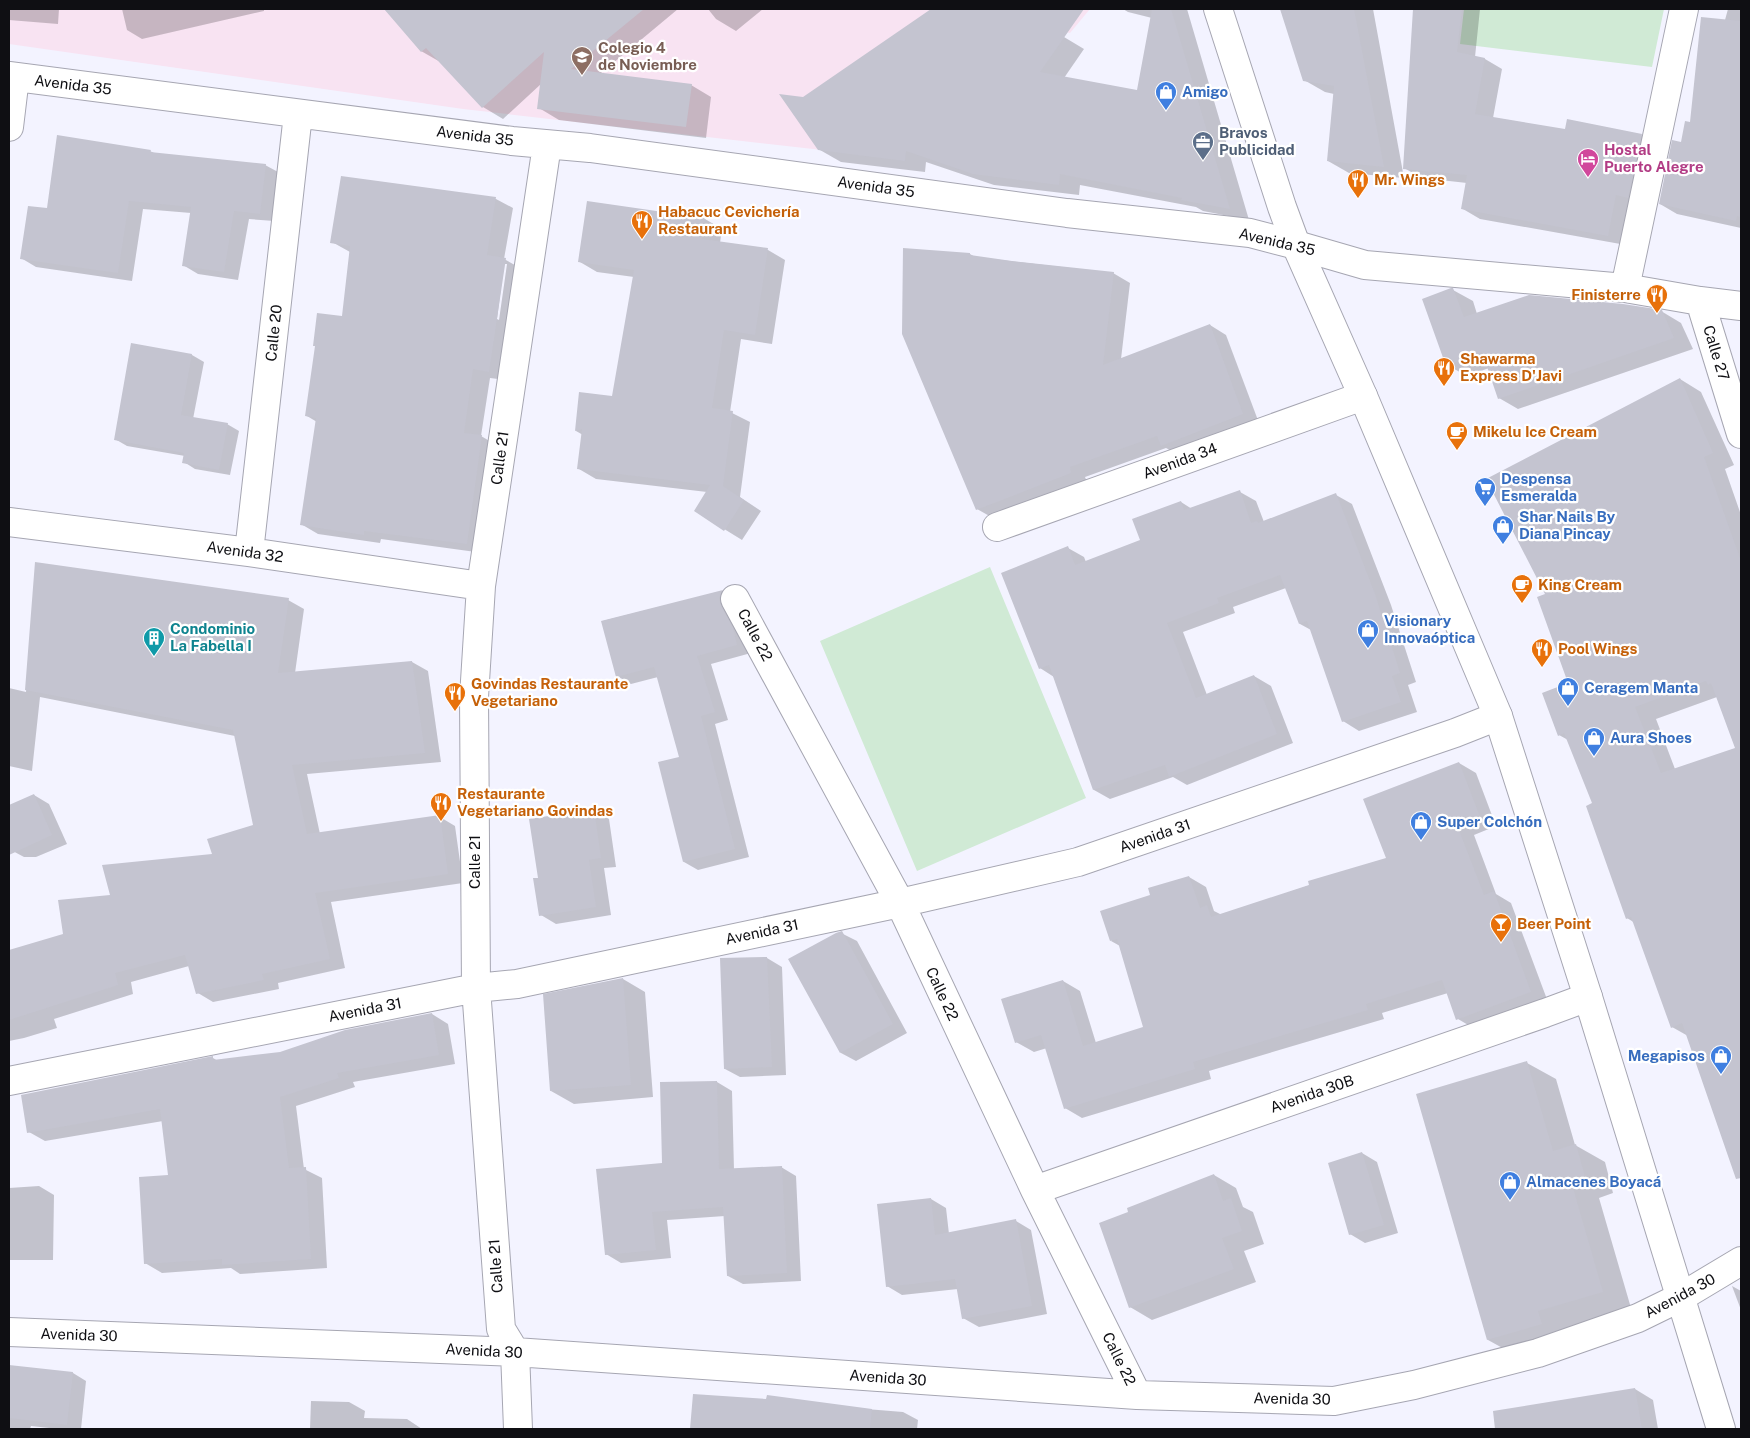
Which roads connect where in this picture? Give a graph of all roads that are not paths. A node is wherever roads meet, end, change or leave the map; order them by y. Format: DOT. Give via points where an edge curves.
graph roads {
  1 [pos="1218,9"];
  2 [pos="1684,9"];
  3 [pos="12,77"];
  4 [pos="298,114"];
  5 [pos="9,127"];
  6 [pos="547,145"];
  7 [pos="1296,245"];
  8 [pos="1625,288"];
  9 [pos="1700,301"];
  10 [pos="1741,306"];
  11 [pos="1363,396"];
  12 [pos="1741,434"];
  13 [pos="9,522"];
  14 [pos="998,527"];
  15 [pos="249,552"];
  16 [pos="482,586"];
  17 [pos="735,599"];
  18 [pos="1498,716"];
  19 [pos="900,903"];
  20 [pos="476,988"];
  21 [pos="1588,997"];
  22 [pos="9,1081"];
  23 [pos="1035,1190"];
  24 [pos="1741,1261"];
  25 [pos="1681,1297"];
  26 [pos="9,1332"];
  27 [pos="515,1352"];
  28 [pos="1137,1395"];
  29 [pos="518,1429"];
  30 [pos="1721,1429"];
  1 -- 7 [label="street"];
  2 -- 8 [label="street"];
  3 -- 4 [label="street, Avenida 35"];
  3 -- 5 [label="street"];
  4 -- 6 [label="street, Avenida 35"];
  4 -- 15 [label="street, Calle 20"];
  6 -- 7 [label="street, Avenida 35" via="1250,234"];
  6 -- 16 [label="street, Calle 21"];
  7 -- 8 [label="street, Avenida 35" via="1365,266"];
  7 -- 11 [label="street"];
  8 -- 9 [label="street, Avenida 35"];
  9 -- 10 [label="street, Avenida 35"];
  9 -- 12 [label="street, Calle 27"];
  11 -- 14 [label="street, Avenida 34"];
  11 -- 18 [label="street"];
  13 -- 15 [label="street, Avenida 32"];
  15 -- 16 [label="street, Avenida 32"];
  16 -- 20 [label="street, Calle 21" via="474,697"];
  17 -- 19 [label="street, Calle 22"];
  18 -- 19 [label="street, Avenida 31" via="1078,862"];
  18 -- 21 [label="street"];
  19 -- 20 [label="street, Avenida 31" via="517,984"];
  19 -- 23 [label="street, Calle 22"];
  20 -- 22 [label="street, Avenida 31"];
  20 -- 27 [label="street, Calle 21" via="501,1329"];
  21 -- 23 [label="street, Avenida 30B"];
  21 -- 25 [label="street"];
  23 -- 28 [label="street, Calle 22"];
  24 -- 25 [label="street, Avenida 30"];
  25 -- 28 [label="street, Avenida 30" via="1638,1318 1538,1354 1334,1401"];
  25 -- 30 [label="street"];
  26 -- 27 [label="street, Avenida 30"];
  27 -- 28 [label="street, Avenida 30"];
  27 -- 29 [label="street, Calle 21"];
}
